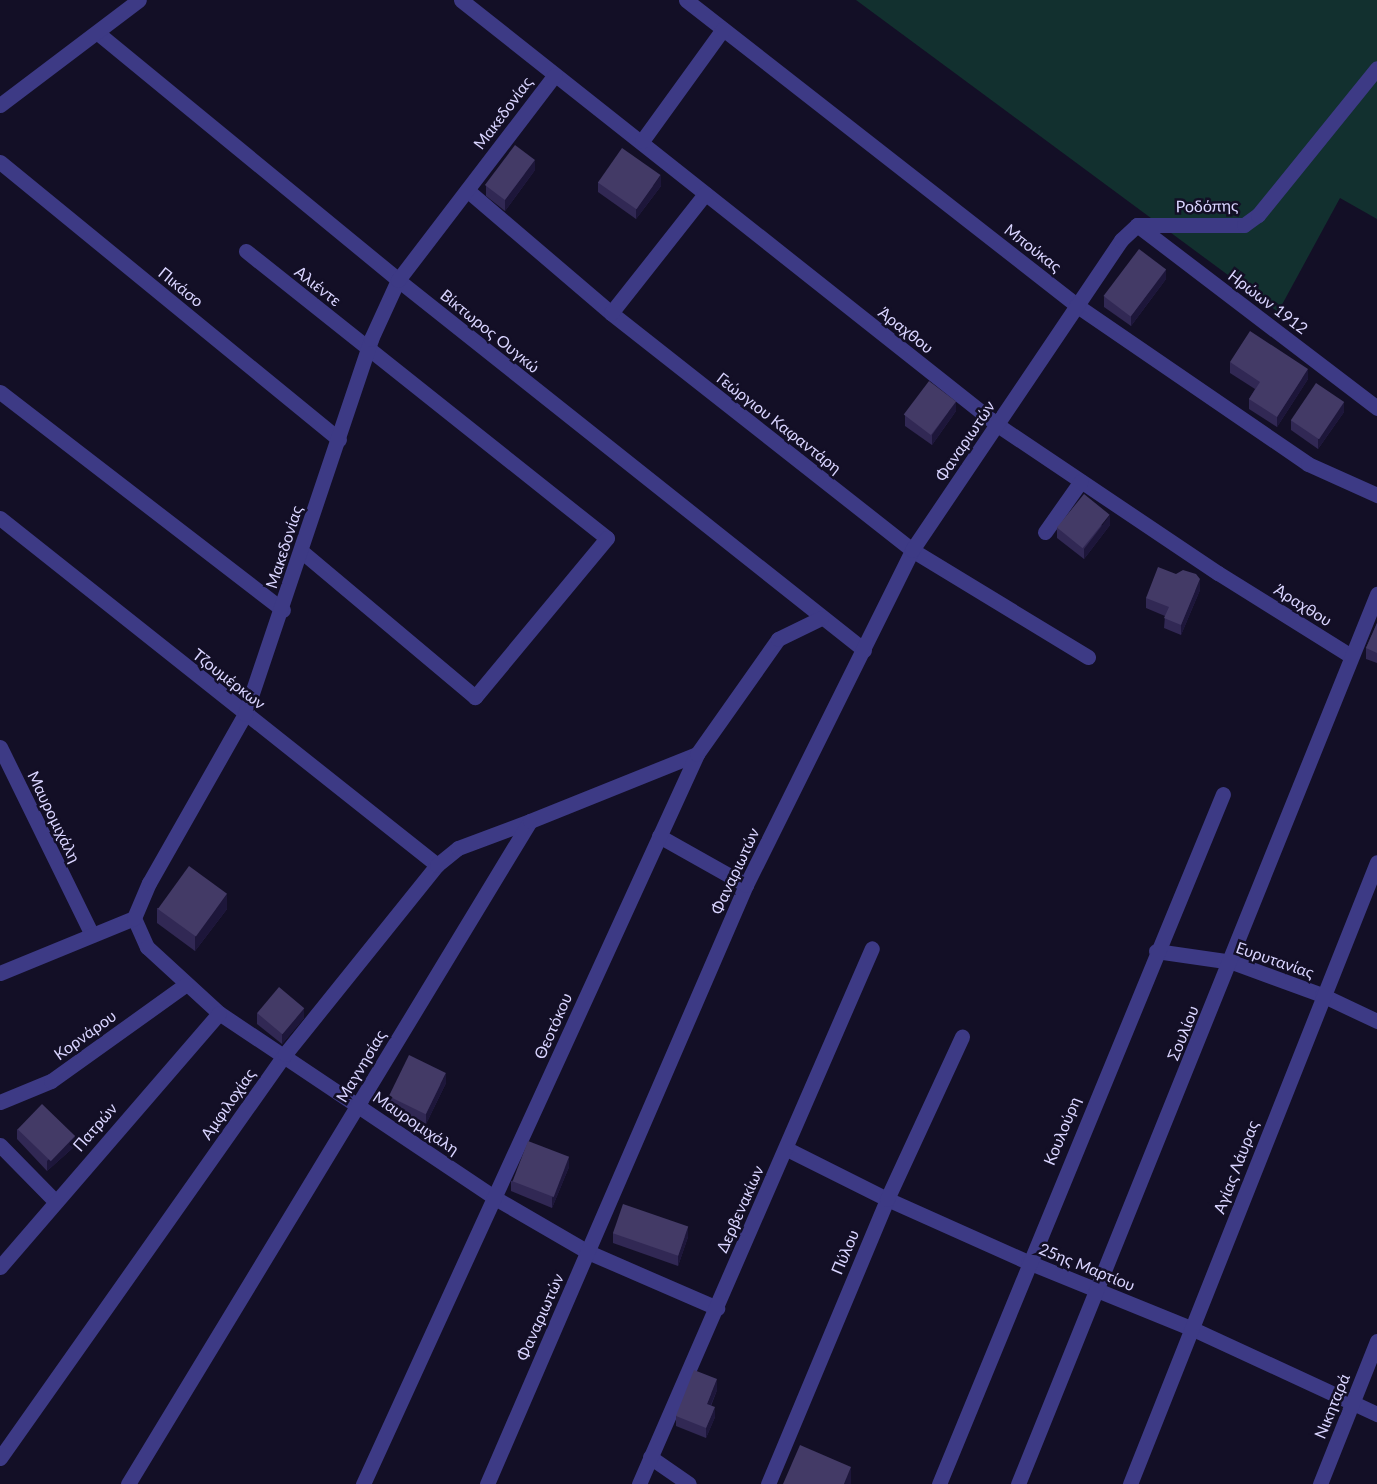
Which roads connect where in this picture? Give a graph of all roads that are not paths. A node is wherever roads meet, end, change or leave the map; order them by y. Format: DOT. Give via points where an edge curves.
graph roads {
  1 [pos="139,0"];
  2 [pos="461,0"];
  3 [pos="686,0"];
  4 [pos="723,29"];
  5 [pos="99,34"];
  6 [pos="1377,68"];
  7 [pos="555,75"];
  8 [pos="0,105"];
  9 [pos="642,141"];
  10 [pos="0,162"];
  11 [pos="467,190"];
  12 [pos="705,194"];
  13 [pos="1137,225"];
  14 [pos="246,251"];
  15 [pos="398,280"];
  16 [pos="1076,305"];
  17 [pos="611,313"];
  18 [pos="368,348"];
  19 [pos="0,392"];
  20 [pos="1377,408"];
  21 [pos="999,426"];
  22 [pos="339,439"];
  23 [pos="1081,481"];
  24 [pos="1377,495"];
  25 [pos="0,518"];
  26 [pos="1045,532"];
  27 [pos="912,550"];
  28 [pos="302,551"];
  29 [pos="1377,594"];
  30 [pos="283,610"];
  31 [pos="821,618"];
  32 [pos="864,650"];
  33 [pos="1351,656"];
  34 [pos="1088,657"];
  35 [pos="245,714"];
  36 [pos="0,747"];
  37 [pos="698,754"];
  38 [pos="1223,794"];
  39 [pos="531,820"];
  40 [pos="659,836"];
  41 [pos="1377,862"];
  42 [pos="437,865"];
  43 [pos="746,885"];
  44 [pos="134,918"];
  45 [pos="92,935"];
  46 [pos="872,948"];
  47 [pos="1156,951"];
  48 [pos="1232,962"];
  49 [pos="0,973"];
  50 [pos="185,985"];
  51 [pos="1322,995"];
  52 [pos="219,1012"];
  53 [pos="1377,1021"];
  54 [pos="962,1038"];
  55 [pos="285,1054"];
  56 [pos="0,1102"];
  57 [pos="358,1106"];
  58 [pos="0,1144"];
  59 [pos="787,1149"];
  60 [pos="495,1198"];
  61 [pos="887,1199"];
  62 [pos="54,1200"];
  63 [pos="588,1252"];
  64 [pos="1028,1262"];
  65 [pos="0,1267"];
  66 [pos="1098,1290"];
  67 [pos="717,1308"];
  68 [pos="1193,1329"];
  69 [pos="1377,1341"];
  70 [pos="1353,1403"];
  71 [pos="1377,1414"];
  72 [pos="650,1457"];
  73 [pos="0,1458"];
  74 [pos="128,1484"];
  75 [pos="363,1484"];
  76 [pos="487,1484"];
  77 [pos="639,1484"];
  78 [pos="689,1484"];
  79 [pos="768,1484"];
  80 [pos="939,1484"];
  81 [pos="1018,1484"];
  82 [pos="1130,1484"];
  83 [pos="1320,1484"];
  1 -- 5 [label="street"];
  2 -- 7 [label="street, Άραχθου"];
  3 -- 4 [label="street, Μπούκας"];
  4 -- 9 [label="street"];
  4 -- 16 [label="street, Μπούκας"];
  5 -- 8 [label="street"];
  5 -- 15 [label="street, Βίκτωρος Ουγκώ"];
  6 -- 13 [label="street, Ροδόπης" via="1258,215 1244,225"];
  7 -- 9 [label="street, Άραχθου"];
  7 -- 11 [label="street, Μακεδονίας"];
  9 -- 12 [label="street, Άραχθου"];
  10 -- 22 [label="street, Πικάσο"];
  11 -- 15 [label="street, Μακεδονίας"];
  11 -- 17 [label="street, Γεώργιου Καφαντάρη"];
  12 -- 17 [label="street"];
  12 -- 21 [label="street, Άραχθου"];
  13 -- 16 [label="street" via="1121,240"];
  13 -- 20 [label="street, Ηρώων 1912"];
  14 -- 18 [label="street, Αλιέντε"];
  15 -- 18 [label="street, Μακεδονίας"];
  15 -- 31 [label="street, Βίκτωρος Ουγκώ"];
  16 -- 21 [label="street, Φαναριωτών"];
  16 -- 24 [label="street, Μπούκας" via="1308,464"];
  17 -- 27 [label="street, Γεώργιου Καφαντάρη"];
  18 -- 22 [label="street, Μακεδονίας"];
  18 -- 28 [label="street, Αλιέντε" via="607,538 476,697"];
  19 -- 30 [label="street"];
  21 -- 23 [label="street, Άραχθου"];
  21 -- 27 [label="street, Φαναριωτών"];
  22 -- 28 [label="street, Μακεδονίας"];
  23 -- 26 [label="street"];
  23 -- 33 [label="street, Άραχθου"];
  25 -- 35 [label="street, Τζουμέρκων"];
  27 -- 32 [label="street, Φαναριωτών"];
  27 -- 34 [label="street, Γεώργιου Καφαντάρη"];
  28 -- 30 [label="street, Μακεδονίας"];
  29 -- 33 [label="street, Σουλίου"];
  30 -- 35 [label="street, Μακεδονίας"];
  31 -- 32 [label="street, Βίκτωρος Ουγκώ"];
  31 -- 37 [label="street, Θεοτόκου" via="778,639"];
  32 -- 43 [label="street, Φαναριωτών"];
  33 -- 48 [label="street, Σουλίου"];
  35 -- 42 [label="street, Τζουμέρκων"];
  35 -- 44 [label="street, Μακεδονίας" via="149,883"];
  36 -- 45 [label="street, Μαυρομιχάλη"];
  37 -- 39 [label="street"];
  37 -- 40 [label="street, Θεοτόκου"];
  38 -- 47 [label="street, Κουλούρη"];
  39 -- 42 [label="street, Αμφιλοχίας" via="458,848"];
  39 -- 57 [label="street, Μαγνησίας"];
  40 -- 43 [label="street"];
  40 -- 60 [label="street, Θεοτόκου"];
  41 -- 51 [label="street, Αγίας Λάυρας"];
  42 -- 55 [label="street, Αμφιλοχίας"];
  43 -- 63 [label="street, Φαναριωτών"];
  44 -- 45 [label="street"];
  44 -- 50 [label="street, Μαυρομιχάλη" via="147,947"];
  45 -- 49 [label="street"];
  46 -- 59 [label="street, Δερβενακίων"];
  47 -- 48 [label="street, Ευρυτανίας"];
  47 -- 64 [label="street, Κουλούρη"];
  48 -- 51 [label="street, Ευρυτανίας"];
  48 -- 66 [label="street, Σουλίου"];
  50 -- 52 [label="street, Μαυρομιχάλη"];
  50 -- 56 [label="street, Κορνάρου" via="51,1081"];
  51 -- 53 [label="street, Ευρυτανίας"];
  51 -- 68 [label="street, Αγίας Λάυρας"];
  52 -- 55 [label="street, Μαυρομιχάλη"];
  52 -- 62 [label="street, Πατρών"];
  54 -- 61 [label="street, Πύλου"];
  55 -- 57 [label="street, Μαυρομιχάλη"];
  55 -- 73 [label="street, Αμφιλοχίας"];
  57 -- 60 [label="street, Μαυρομιχάλη"];
  57 -- 74 [label="street, Μαγνησίας"];
  58 -- 62 [label="street"];
  59 -- 61 [label="street, 25ης Μαρτίου"];
  59 -- 67 [label="street, Δερβενακίων"];
  60 -- 63 [label="street, Μαυρομιχάλη"];
  60 -- 75 [label="street, Θεοτόκου"];
  61 -- 64 [label="street, 25ης Μαρτίου"];
  61 -- 79 [label="street, Πύλου"];
  62 -- 65 [label="street, Πατρών"];
  63 -- 67 [label="street, Μαυρομιχάλη"];
  63 -- 76 [label="street, Φαναριωτών"];
  64 -- 66 [label="street, 25ης Μαρτίου"];
  64 -- 80 [label="street, Κουλούρη"];
  66 -- 68 [label="street, 25ης Μαρτίου"];
  66 -- 81 [label="street, Σουλίου"];
  67 -- 72 [label="street, Δερβενακίων"];
  68 -- 70 [label="street, 25ης Μαρτίου"];
  68 -- 82 [label="street, Αγίας Λάυρας"];
  69 -- 70 [label="street, Νικηταρά"];
  70 -- 71 [label="street, 25ης Μαρτίου"];
  70 -- 83 [label="street, Νικηταρά"];
  72 -- 77 [label="street, Δερβενακίων"];
  72 -- 78 [label="street"];
}
